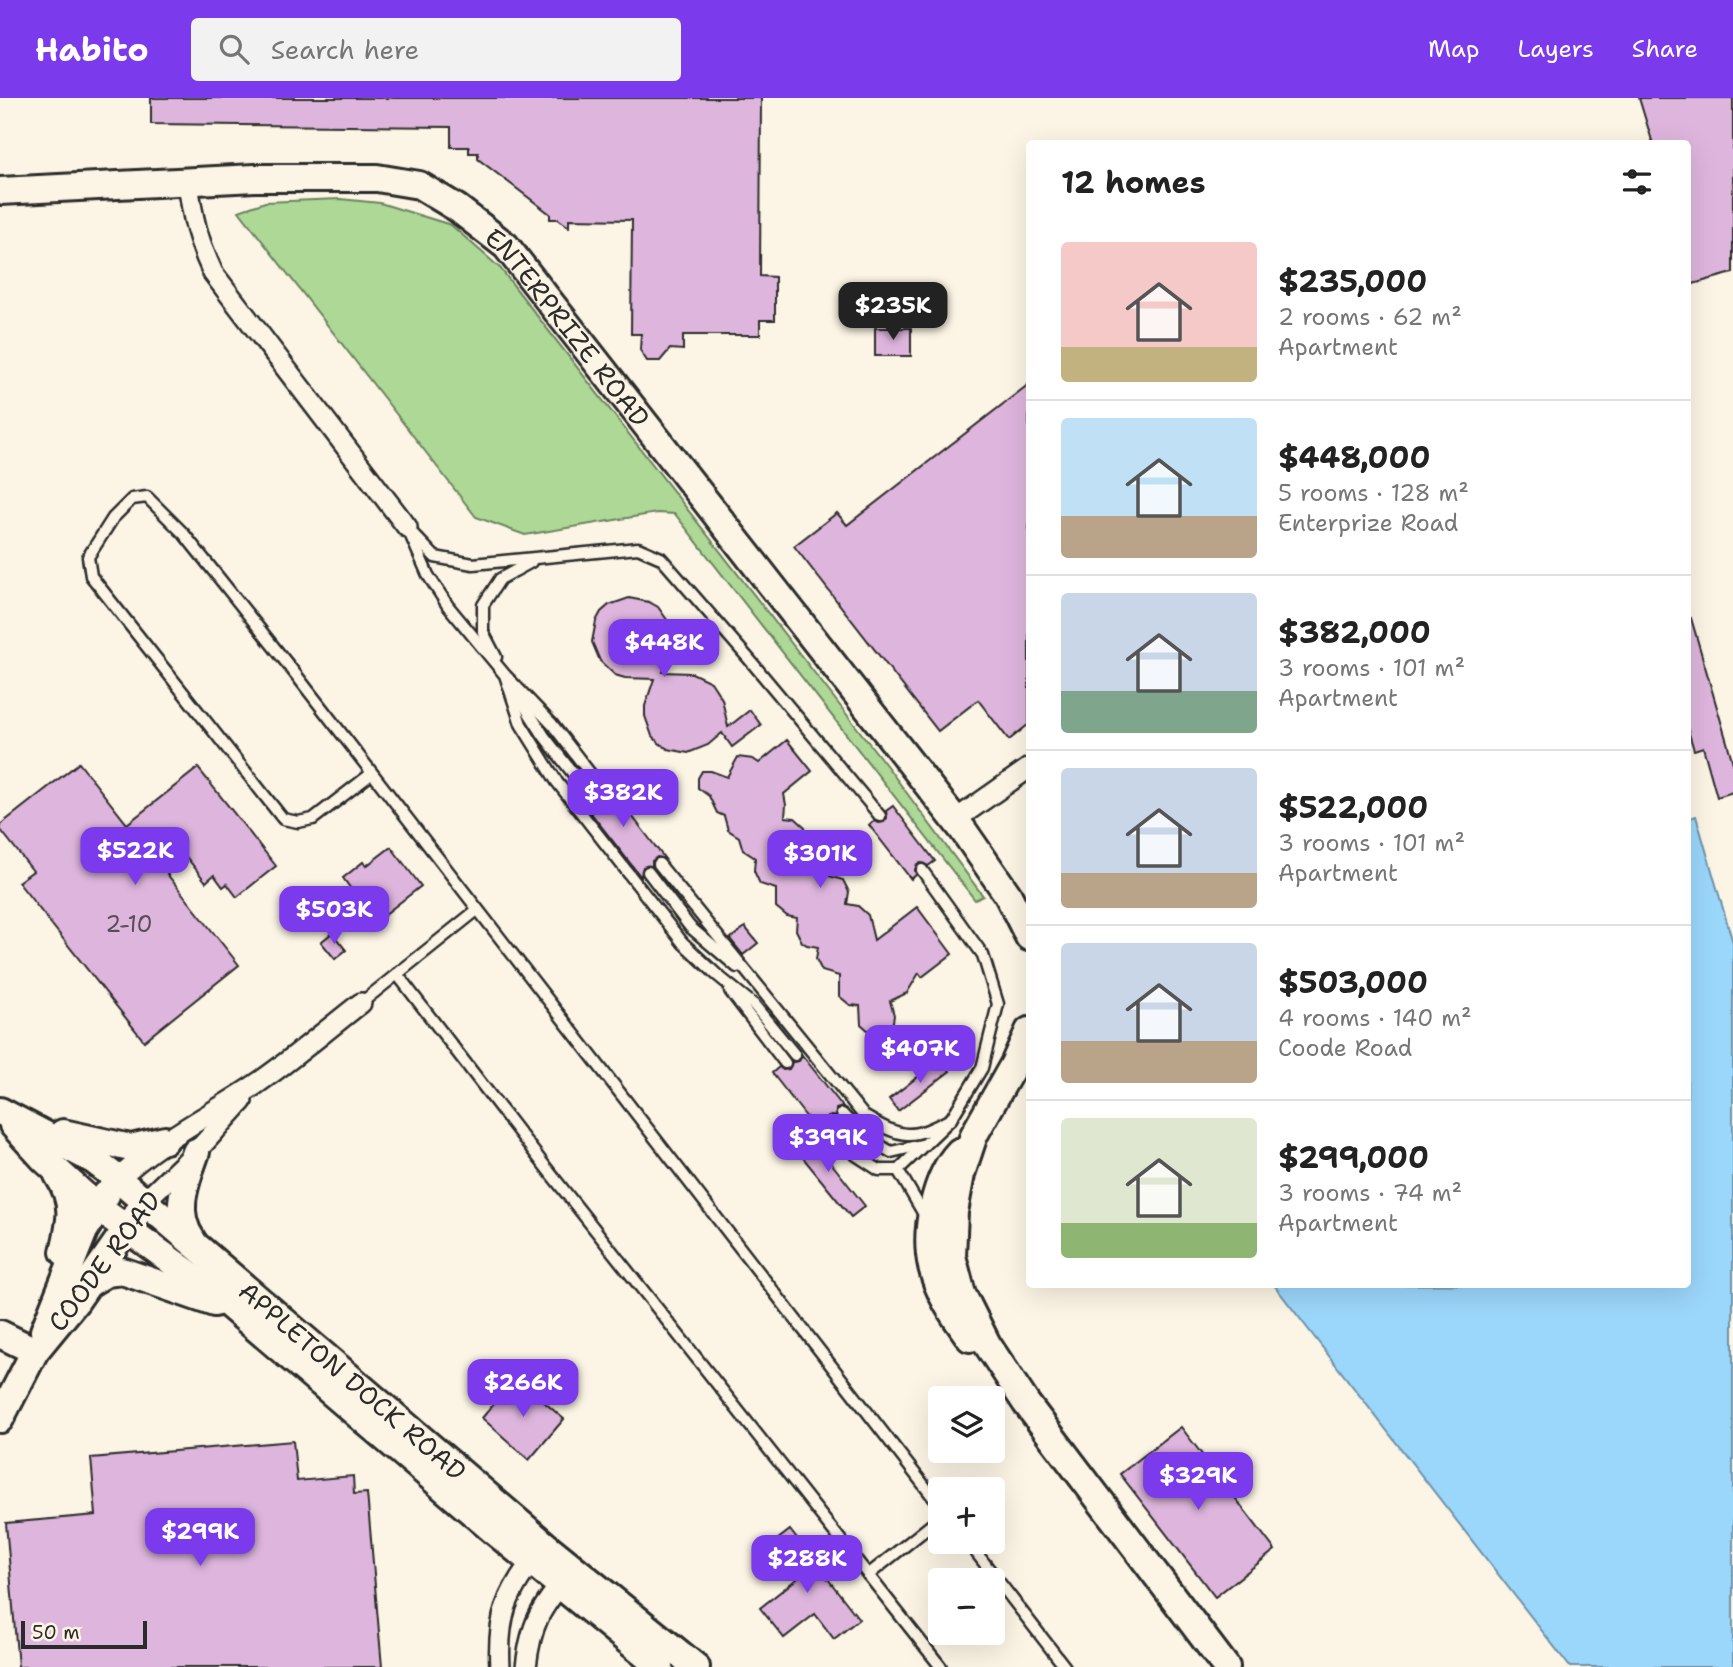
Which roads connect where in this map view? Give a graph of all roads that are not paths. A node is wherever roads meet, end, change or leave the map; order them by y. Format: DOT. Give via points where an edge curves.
graph roads {
  1 [pos="188,181"];
  2 [pos="0,191"];
  3 [pos="407,527"];
  4 [pos="537,559"];
  5 [pos="505,675"];
  6 [pos="1026,770"];
  7 [pos="371,774"];
  8 [pos="599,785"];
  9 [pos="588,793"];
  10 [pos="880,816"];
  11 [pos="955,820"];
  12 [pos="659,864"];
  13 [pos="922,870"];
  14 [pos="648,872"];
  15 [pos="477,910"];
  16 [pos="1026,931"];
  17 [pos="397,974"];
  18 [pos="717,975"];
  19 [pos="756,983"];
  20 [pos="361,1003"];
  21 [pos="1026,1038"];
  22 [pos="795,1055"];
  23 [pos="785,1063"];
  24 [pos="256,1084"];
  25 [pos="6,1114"];
  26 [pos="842,1114"];
  27 [pos="951,1119"];
  28 [pos="831,1123"];
  29 [pos="974,1135"];
  30 [pos="166,1140"];
  31 [pos="925,1144"];
  32 [pos="196,1152"];
  33 [pos="55,1170"];
  34 [pos="898,1170"];
  35 [pos="118,1179"];
  36 [pos="144,1202"];
  37 [pos="97,1208"];
  38 [pos="930,1226"];
  39 [pos="126,1229"];
  40 [pos="195,1244"];
  41 [pos="91,1282"];
  42 [pos="50,1311"];
  43 [pos="244,1317"];
  44 [pos="0,1334"];
  45 [pos="37,1349"];
  46 [pos="1026,1402"];
  47 [pos="0,1419"];
  48 [pos="928,1491"];
  49 [pos="928,1528"];
  50 [pos="538,1553"];
  51 [pos="977,1554"];
  52 [pos="868,1575"];
  53 [pos="567,1577"];
  54 [pos="500,1667"];
  55 [pos="526,1667"];
  56 [pos="660,1667"];
  57 [pos="696,1667"];
  58 [pos="942,1667"];
  59 [pos="1065,1667"];
  60 [pos="1226,1667"];
  1 -- 2 [label="street, ENTERPRIZE ROAD"];
  1 -- 3 [label="street" via="198,241 213,273"];
  1 -- 11 [label="street, ENTERPRIZE ROAD" via="377,178 419,185 506,246"];
  3 -- 4 [label="lane" via="435,557 472,564"];
  3 -- 5 [label="lane" via="448,606"];
  4 -- 5 [label="lane" via="500,579 483,605 483,632"];
  4 -- 10 [label="lane" via="638,548 661,558"];
  5 -- 8 [label="lane" via="552,724"];
  5 -- 9 [label="lane"];
  5 -- 18 [label="lane" via="521,724 557,782 683,943"];
  6 -- 11 [label="street"];
  7 -- 7 [label="lane" via="184,534 147,497 132,499 113,518 89,557 91,576 283,819 313,819"];
  7 -- 15 [label="lane"];
  11 -- 16 [label="street, ENTERPRIZE ROAD" via="1009,895"];
  12 -- 19 [label="lane"];
  13 -- 27 [label="lane" via="983,956 998,1004 982,1068"];
  14 -- 19 [label="lane" via="690,927"];
  15 -- 17 [label="lane"];
  15 -- 48 [label="lane"];
  17 -- 20 [label="lane"];
  17 -- 52 [label="lane"];
  18 -- 22 [label="lane" via="754,1005"];
  18 -- 23 [label="lane"];
  19 -- 27 [label="lane" via="864,1116 892,1132 922,1134"];
  20 -- 24 [label="street, COODE ROAD"];
  21 -- 29 [label="street"];
  24 -- 30 [label="street, COODE ROAD"];
  24 -- 32 [label="street, COODE ROAD"];
  25 -- 30 [label="street" via="131,1148"];
  25 -- 33 [label="street, APPLETON DOCK ROAD"];
  25 -- 35 [label="street, APPLETON DOCK ROAD" via="93,1160"];
  26 -- 31 [label="lane" via="861,1134 891,1152"];
  27 -- 31 [label="lane"];
  28 -- 34 [label="lane" via="856,1155 880,1170"];
  29 -- 38 [label="street" via="954,1157 939,1187"];
  29 -- 46 [label="street" via="954,1212 952,1256 962,1294 987,1344"];
  30 -- 35 [label="street, COODE ROAD"];
  31 -- 34 [label="lane"];
  32 -- 36 [label="street, COODE ROAD"];
  32 -- 40 [label="street" via="181,1216"];
  33 -- 37 [label="street, APPLETON DOCK ROAD"];
  33 -- 42 [label="street" via="70,1197 71,1210"];
  34 -- 38 [label="lane"];
  35 -- 36 [label="street, APPLETON DOCK ROAD"];
  35 -- 37 [label="street, COODE ROAD"];
  36 -- 39 [label="street, COODE ROAD"];
  36 -- 40 [label="street, APPLETON DOCK ROAD"];
  37 -- 39 [label="street, APPLETON DOCK ROAD"];
  37 -- 42 [label="street, COODE ROAD"];
  38 -- 46 [label="street" via="932,1265 949,1309 979,1351"];
  39 -- 41 [label="street, COODE ROAD"];
  39 -- 43 [label="street, APPLETON DOCK ROAD"];
  40 -- 50 [label="street, APPLETON DOCK ROAD"];
  41 -- 43 [label="street" via="122,1271"];
  41 -- 45 [label="street, COODE ROAD"];
  42 -- 45 [label="street, COODE ROAD"];
  43 -- 50 [label="street, APPLETON DOCK ROAD"];
  44 -- 45 [label="street"];
  45 -- 47 [label="street, COODE ROAD"];
  46 -- 60 [label="street"];
  49 -- 52 [label="lane"];
  50 -- 53 [label="street, APPLETON DOCK ROAD"];
  50 -- 54 [label="street" via="510,1593 499,1644"];
  51 -- 59 [label="lane"];
  52 -- 58 [label="lane"];
  53 -- 55 [label="street" via="534,1622"];
  53 -- 56 [label="street, APPLETON DOCK ROAD"];
  53 -- 57 [label="street, APPLETON DOCK ROAD"];
}
